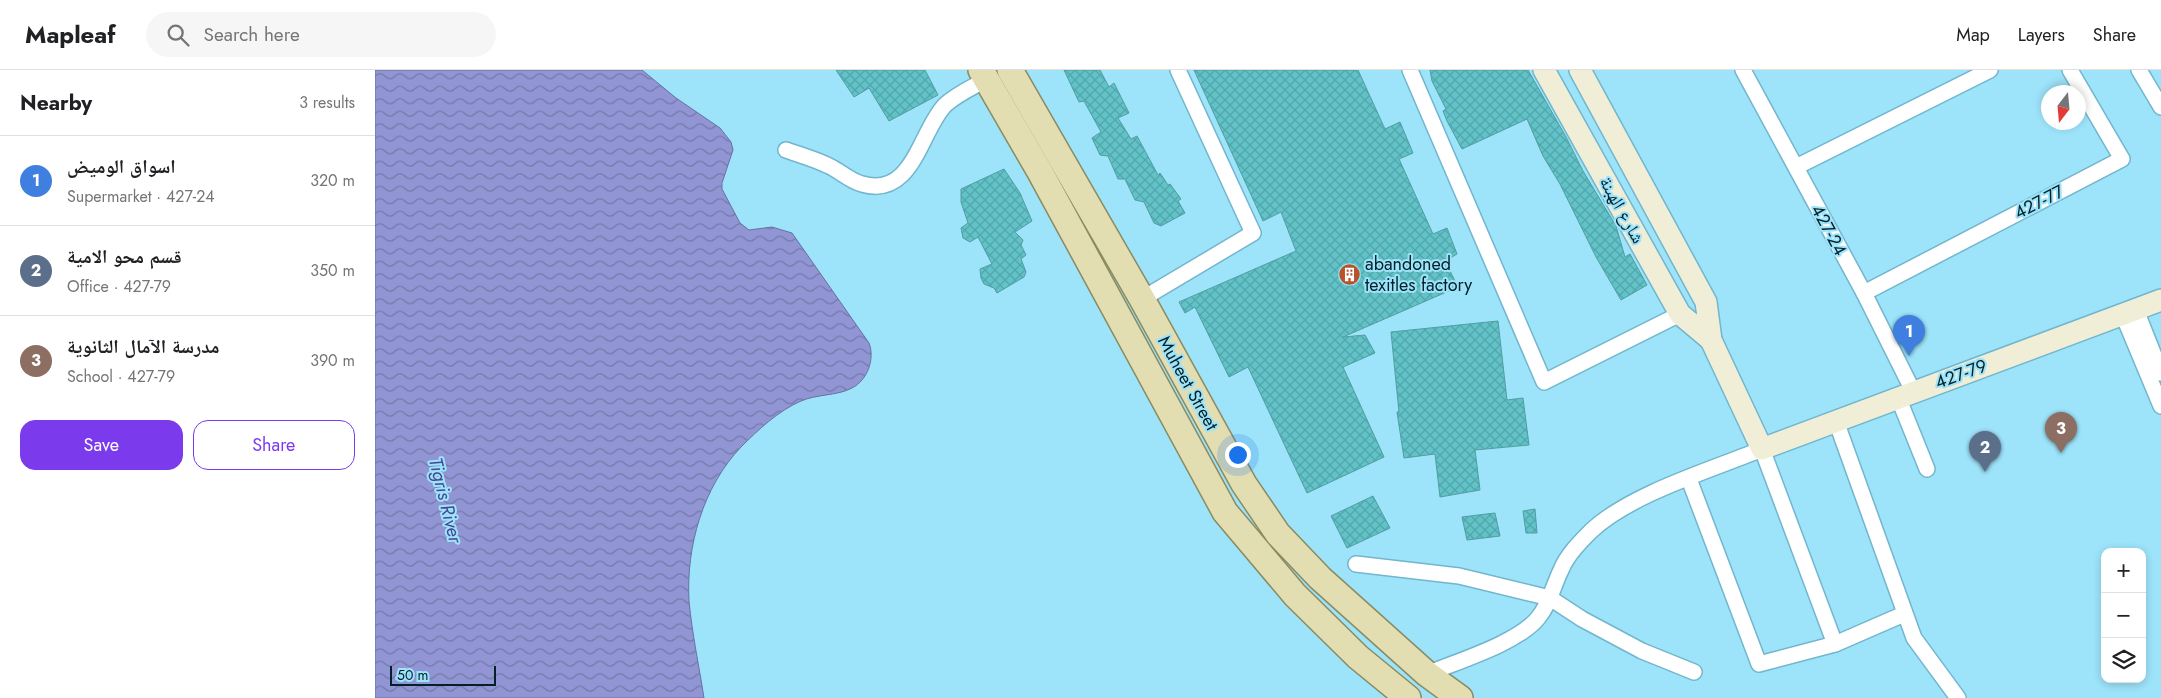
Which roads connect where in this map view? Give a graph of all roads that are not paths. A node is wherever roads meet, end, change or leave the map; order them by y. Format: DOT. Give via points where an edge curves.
graph roads {
  1 [pos="1178,70"];
  2 [pos="1410,70"];
  3 [pos="1544,70"];
  4 [pos="1580,70"];
  5 [pos="1743,70"];
  6 [pos="1990,70"];
  7 [pos="2070,70"];
  8 [pos="2139,70"];
  9 [pos="993,73"];
  10 [pos="2161,107"];
  11 [pos="786,150"];
  12 [pos="1796,167"];
  13 [pos="1864,293"];
  14 [pos="1142,299"];
  15 [pos="2161,300"];
  16 [pos="2130,312"];
  17 [pos="1680,314"];
  18 [pos="1711,340"];
  19 [pos="2155,342"];
  20 [pos="2161,374"];
  21 [pos="1905,394"];
  22 [pos="2161,406"];
  23 [pos="1835,421"];
  24 [pos="1762,449"];
  25 [pos="1927,469"];
  26 [pos="1689,478"];
  27 [pos="1357,564"];
  28 [pos="1550,598"];
  29 [pos="1904,614"];
  30 [pos="1835,644"];
  31 [pos="1694,672"];
  32 [pos="1435,689"];
  33 [pos="1395,694"];
  34 [pos="1958,698"];
  1 -- 14 [label="street" via="1253,233"];
  2 -- 17 [label="street" via="1544,382"];
  3 -- 17 [label="street, شارع الهبنة"];
  4 -- 18 [label="street, شارع الهبنة" via="1706,302"];
  5 -- 12 [label="street, 427-24"];
  6 -- 12 [label="street"];
  7 -- 13 [label="street, 427-77" via="2122,159"];
  8 -- 10 [label="street"];
  9 -- 11 [label="street" via="954,98 938,113 907,170 886,184 862,184 825,164"];
  9 -- 14 [label="main road, Muheet Street"];
  9 -- 33 [label="main road, Muheet Street" via="1040,172 1225,512 1295,594"];
  12 -- 13 [label="street, 427-24"];
  13 -- 21 [label="street, 427-24"];
  14 -- 32 [label="main road, Muheet Street" via="1244,484 1278,534"];
  15 -- 16 [label="street, 427-79"];
  16 -- 19 [label="street"];
  16 -- 21 [label="street, 427-79"];
  16 -- 22 [label="street"];
  17 -- 18 [label="street, شارع الهبنة"];
  18 -- 24 [label="street, شارع الهبنة"];
  19 -- 20 [label="street"];
  21 -- 23 [label="street, 427-79"];
  21 -- 25 [label="street, 427-24"];
  23 -- 24 [label="street, 427-79"];
  23 -- 29 [label="street"];
  24 -- 26 [label="street"];
  24 -- 30 [label="street"];
  26 -- 28 [label="street" via="1647,496 1593,530 1561,568"];
  26 -- 30 [label="street" via="1759,664"];
  27 -- 28 [label="street" via="1459,576"];
  28 -- 31 [label="street" via="1642,652"];
  28 -- 32 [label="street" via="1538,619"];
  29 -- 30 [label="street"];
  29 -- 34 [label="street" via="1914,638"];
  32 -- 33 [label="main road" via="1415,673"];
}
